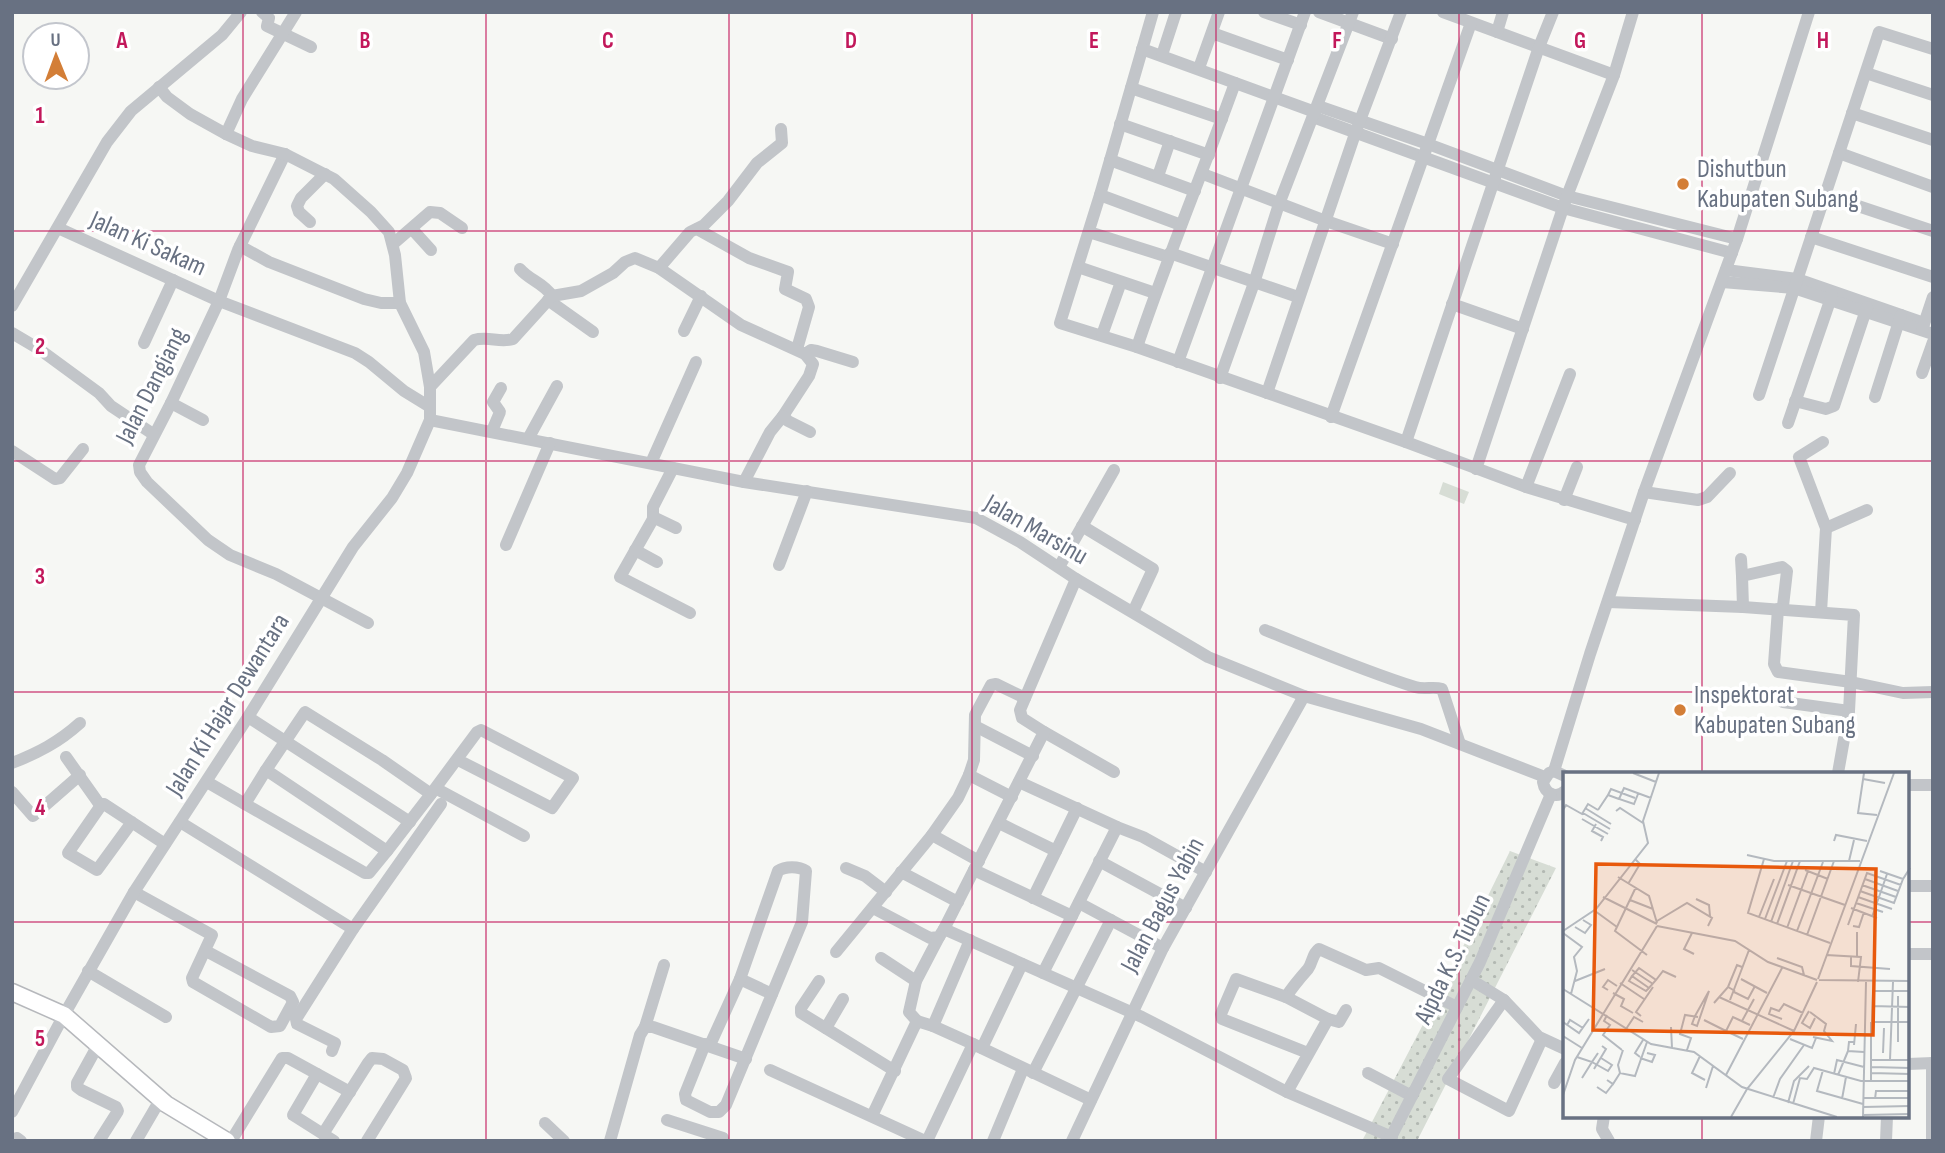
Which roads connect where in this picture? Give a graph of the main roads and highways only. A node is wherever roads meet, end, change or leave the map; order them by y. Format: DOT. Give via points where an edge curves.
graph roads {
  1 [pos="12,992"];
  2 [pos="229,1141"];
  1 -- 2 [label="main road" via="64,1015 160,1100"];
}
